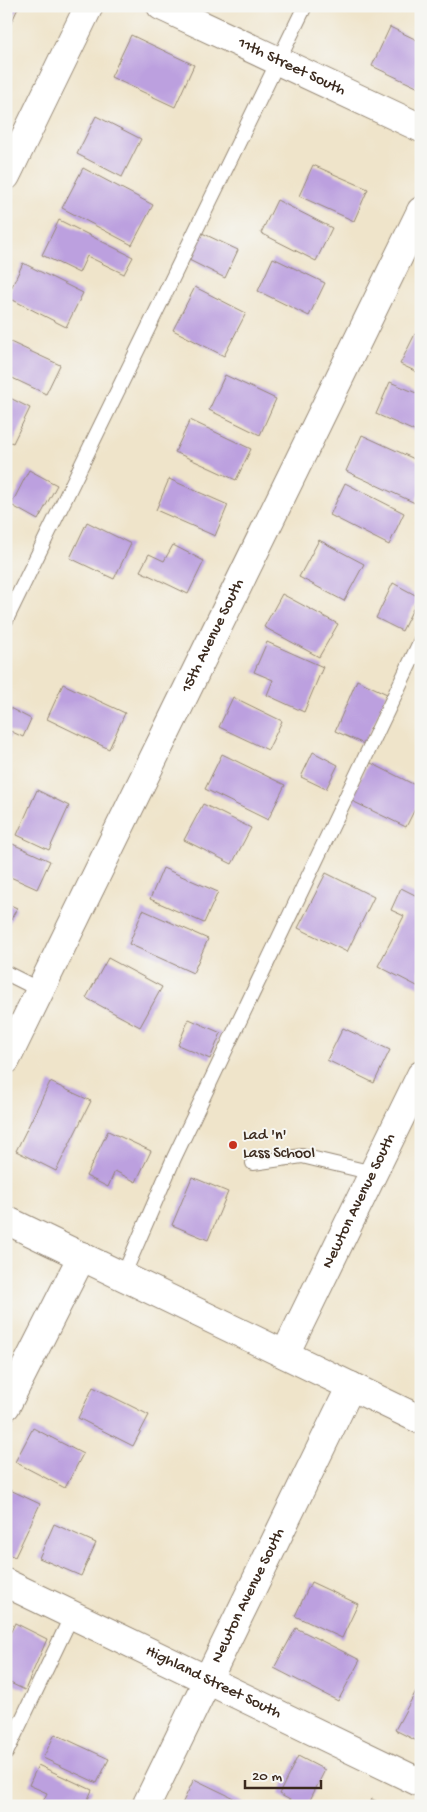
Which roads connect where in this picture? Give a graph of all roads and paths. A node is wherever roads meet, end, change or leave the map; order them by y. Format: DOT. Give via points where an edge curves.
graph roads {
  1 [pos="89,6"];
  2 [pos="161,6"];
  3 [pos="305,6"];
  4 [pos="278,61"];
  5 [pos="421,128"];
  6 [pos="6,176"];
  7 [pos="421,211"];
  8 [pos="6,620"];
  9 [pos="421,640"];
  10 [pos="6,974"];
  11 [pos="40,990"];
  12 [pos="6,1060"];
  13 [pos="421,1075"];
  14 [pos="253,1163"];
  15 [pos="373,1173"];
  16 [pos="6,1220"];
  17 [pos="82,1256"];
  18 [pos="123,1276"];
  19 [pos="284,1354"];
  20 [pos="350,1386"];
  21 [pos="7,1403"];
  22 [pos="421,1420"];
  23 [pos="6,1583"];
  24 [pos="72,1615"];
  25 [pos="207,1681"];
  26 [pos="6,1753"];
  27 [pos="421,1783"];
  28 [pos="146,1806"];
  1 -- 6 [label="street"];
  2 -- 4 [label="street, 11th Street South"];
  3 -- 4 [label="lane"];
  4 -- 5 [label="street, 11th Street South"];
  4 -- 8 [label="lane"];
  7 -- 11 [label="street, 15th Avenue South"];
  9 -- 18 [label="lane" via="174,1158"];
  10 -- 11 [label="lane"];
  11 -- 12 [label="street, 15th Avenue South"];
  13 -- 15 [label="street, Newton Avenue South"];
  14 -- 15 [label="lane" via="302,1156"];
  15 -- 19 [label="street, Newton Avenue South"];
  16 -- 17 [label="street"];
  17 -- 18 [label="street"];
  17 -- 21 [label="street"];
  18 -- 19 [label="street"];
  19 -- 20 [label="street"];
  20 -- 22 [label="street"];
  20 -- 25 [label="street, Newton Avenue South"];
  23 -- 24 [label="street, Highland Street South"];
  24 -- 25 [label="street, Highland Street South"];
  24 -- 26 [label="lane"];
  25 -- 27 [label="street, Highland Street South"];
  25 -- 28 [label="street, Newton Avenue South"];
}
